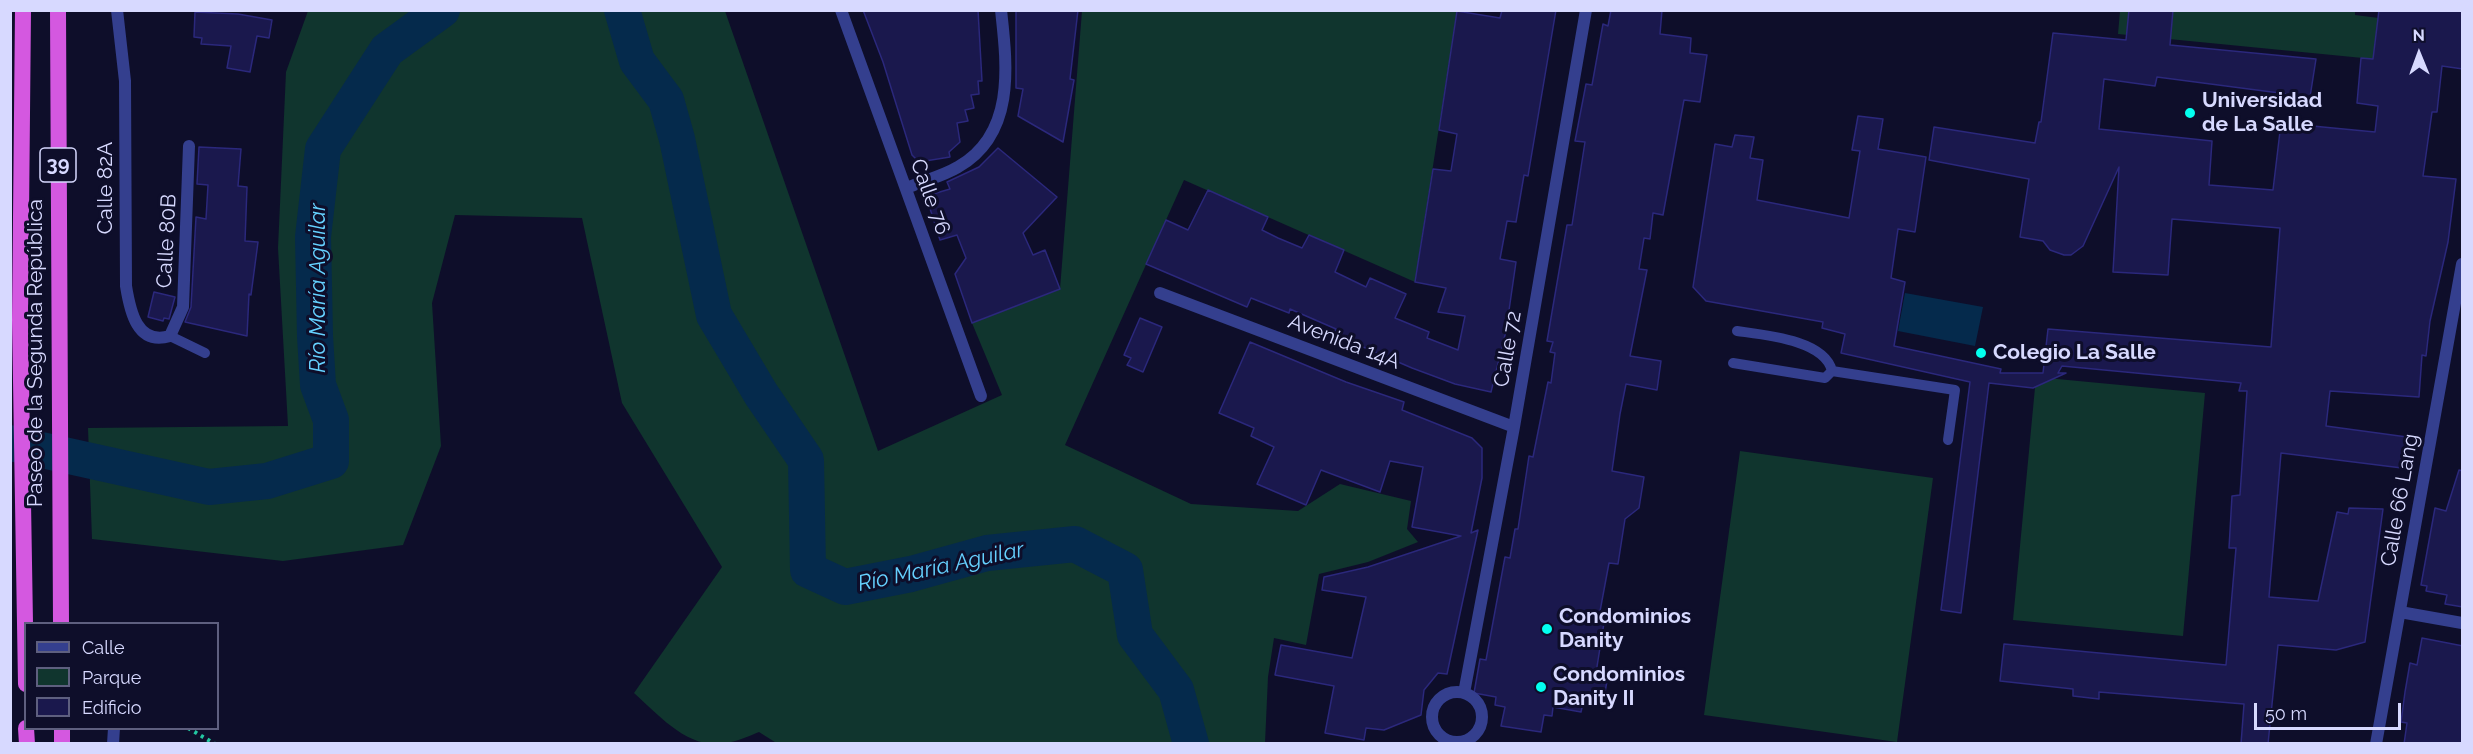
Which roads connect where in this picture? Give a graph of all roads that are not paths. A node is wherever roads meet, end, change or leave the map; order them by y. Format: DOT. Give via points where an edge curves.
graph roads {
  1 [pos="23,10"];
  2 [pos="58,10"];
  3 [pos="117,10"];
  4 [pos="841,10"];
  5 [pos="1001,10"];
  6 [pos="1586,10"];
  7 [pos="10,41"];
  8 [pos="22,106"];
  9 [pos="189,146"];
  10 [pos="906,188"];
  11 [pos="2463,264"];
  12 [pos="1160,292"];
  13 [pos="1737,331"];
  14 [pos="170,336"];
  15 [pos="205,353"];
  16 [pos="1733,363"];
  17 [pos="1832,371"];
  18 [pos="981,396"];
  19 [pos="1514,427"];
  20 [pos="1948,440"];
  21 [pos="2400,612"];
  22 [pos="25,622"];
  23 [pos="61,622"];
  24 [pos="2463,623"];
  25 [pos="1464,693"];
  26 [pos="2376,744"];
  1 -- 8 [label="highway, Paseo de la Segunda República / 39"];
  2 -- 23 [label="highway, Paseo de la Segunda República / 39"];
  3 -- 14 [label="street, Calle 82A" via="125,81 126,286 138,327 147,336"];
  4 -- 10 [label="street, Calle 76"];
  5 -- 10 [label="street" via="1007,81 993,128 982,145 958,167"];
  6 -- 19 [label="street, Calle 72"];
  7 -- 8 [label="highway"];
  8 -- 22 [label="highway, Paseo de la Segunda República / 39" via="20,320"];
  9 -- 14 [label="street, Calle 80B" via="183,307"];
  10 -- 18 [label="street, Calle 76"];
  11 -- 21 [label="street, Calle 66 Lang"];
  12 -- 19 [label="street, Avenida 14A"];
  13 -- 17 [label="lane" via="1802,344 1821,352 1830,361"];
  14 -- 15 [label="lane"];
  16 -- 17 [label="lane" via="1825,378"];
  17 -- 20 [label="lane" via="1955,390"];
  19 -- 25 [label="street, Calle 72"];
  21 -- 24 [label="street"];
  21 -- 26 [label="street, Calle 66 Lang"];
  25 -- 25 [label="street" via="1448,693 1432,711 1438,734 1453,742 1469,738 1482,718 1478,703"];
}
